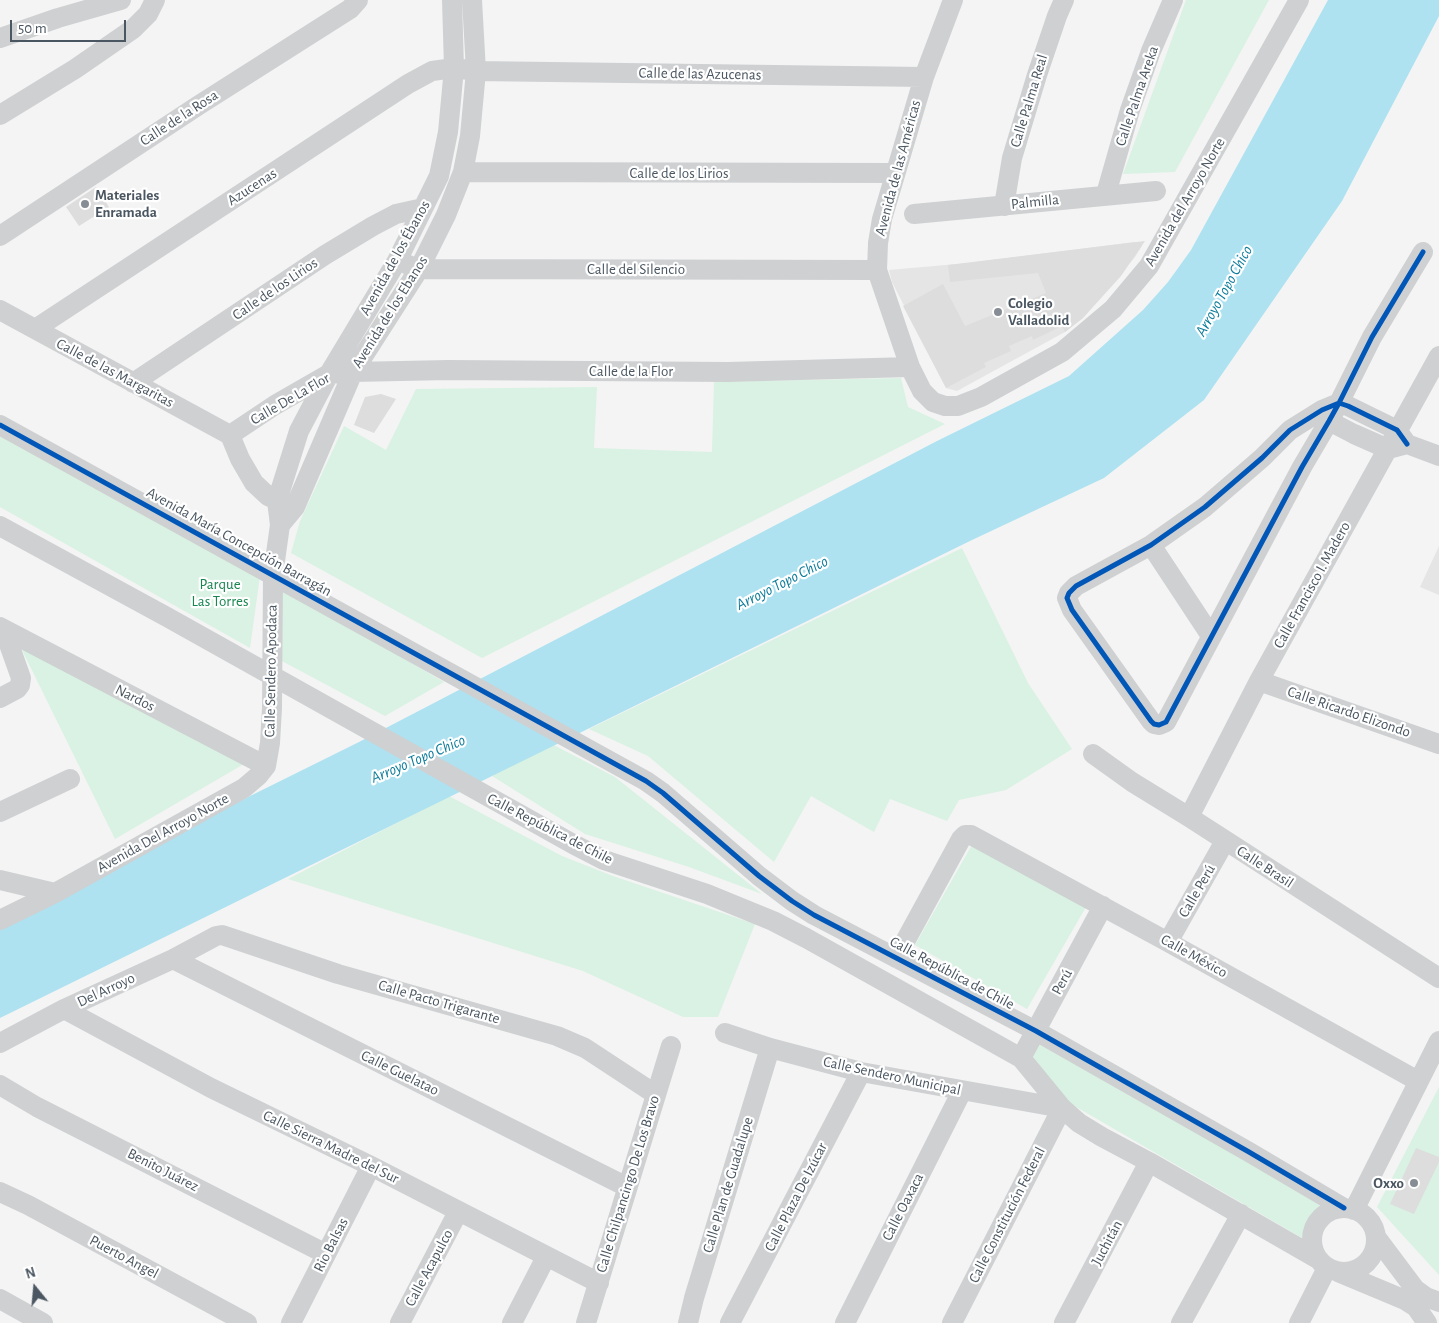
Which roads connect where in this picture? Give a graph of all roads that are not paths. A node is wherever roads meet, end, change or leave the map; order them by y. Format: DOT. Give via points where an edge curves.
graph roads {
  1 [pos="121,0"];
  2 [pos="155,0"];
  3 [pos="358,0"];
  4 [pos="452,0"];
  5 [pos="472,0"];
  6 [pos="953,0"];
  7 [pos="1064,0"];
  8 [pos="1173,0"];
  9 [pos="1298,0"];
  10 [pos="0,38"];
  11 [pos="454,68"];
  12 [pos="476,71"];
  13 [pos="924,77"];
  14 [pos="0,115"];
  15 [pos="463,172"];
  16 [pos="895,173"];
  17 [pos="1156,191"];
  18 [pos="1106,194"];
  19 [pos="1004,206"];
  20 [pos="423,208"];
  21 [pos="914,214"];
  22 [pos="0,236"];
  23 [pos="1423,252"];
  24 [pos="397,261"];
  25 [pos="419,269"];
  26 [pos="877,270"];
  27 [pos="0,310"];
  28 [pos="35,329"];
  29 [pos="1439,356"];
  30 [pos="910,367"];
  31 [pos="353,372"];
  32 [pos="329,374"];
  33 [pos="133,383"];
  34 [pos="1330,411"];
  35 [pos="0,424"];
  36 [pos="230,435"];
  37 [pos="1397,441"];
  38 [pos="1439,456"];
  39 [pos="286,504"];
  40 [pos="0,526"];
  41 [pos="1151,545"];
  42 [pos="273,575"];
  43 [pos="2,628"];
  44 [pos="1211,636"];
  45 [pos="271,676"];
  46 [pos="1259,681"];
  47 [pos="0,698"];
  48 [pos="566,736"];
  49 [pos="1439,744"];
  50 [pos="1093,754"];
  51 [pos="266,766"];
  52 [pos="70,779"];
  53 [pos="0,812"];
  54 [pos="1189,817"];
  55 [pos="1226,841"];
  56 [pos="0,880"];
  57 [pos="55,893"];
  58 [pos="1103,906"];
  59 [pos="0,920"];
  60 [pos="212,938"];
  61 [pos="1168,942"];
  62 [pos="173,958"];
  63 [pos="896,958"];
  64 [pos="1439,978"];
  65 [pos="64,1009"];
  66 [pos="1036,1031"];
  67 [pos="725,1033"];
  68 [pos="1439,1041"];
  69 [pos="0,1043"];
  70 [pos="671,1046"];
  71 [pos="770,1048"];
  72 [pos="1020,1058"];
  73 [pos="861,1072"];
  74 [pos="1418,1081"];
  75 [pos="0,1086"];
  76 [pos="962,1091"];
  77 [pos="655,1094"];
  78 [pos="1062,1108"];
  79 [pos="1149,1162"];
  80 [pos="371,1166"];
  81 [pos="627,1186"];
  82 [pos="0,1192"];
  83 [pos="1349,1209"];
  84 [pos="458,1212"];
  85 [pos="1241,1214"];
  86 [pos="1376,1237"];
  87 [pos="326,1254"];
  88 [pos="546,1256"];
  89 [pos="1327,1266"];
  90 [pos="598,1283"];
  91 [pos="0,1300"];
  92 [pos="1427,1302"];
  93 [pos="42,1323"];
  94 [pos="247,1323"];
  95 [pos="291,1323"];
  96 [pos="400,1323"];
  97 [pos="512,1323"];
  98 [pos="586,1323"];
  99 [pos="688,1323"];
  100 [pos="730,1323"];
  101 [pos="845,1323"];
  102 [pos="952,1323"];
  103 [pos="1064,1323"];
  104 [pos="1181,1323"];
  105 [pos="1299,1323"];
  106 [pos="1427,1323"];
  1 -- 10 [label="street"];
  2 -- 14 [label="street" via="148,14 133,29"];
  3 -- 22 [label="street, Calle de la Rosa" via="350,9"];
  4 -- 11 [label="street, Avenida de los Ébanos"];
  5 -- 12 [label="street, Avenida de los Ebanos"];
  6 -- 13 [label="street, Avenida de las Américas"];
  7 -- 19 [label="street, Calle Palma Real" via="1037,74 1012,158"];
  8 -- 18 [label="street, Calle Palma Areka" via="1136,93"];
  9 -- 30 [label="street, Avenida del Arroyo Norte" via="1150,266 1113,309 1062,352 981,397 958,406 933,402 922,391"];
  11 -- 12 [label="street, Azucenas"];
  11 -- 20 [label="street, Avenida de los Ébanos" via="448,132 439,176"];
  11 -- 28 [label="street, Azucenas" via="432,71 408,84"];
  12 -- 13 [label="street, Calle de las Azucenas"];
  12 -- 15 [label="street, Avenida de los Ebanos"];
  13 -- 16 [label="street, Avenida de las Américas"];
  15 -- 16 [label="street, Calle de los Lirios"];
  15 -- 25 [label="street, Avenida de los Ebanos"];
  16 -- 26 [label="street, Avenida de las Américas" via="882,219"];
  17 -- 18 [label="street, Palmilla"];
  18 -- 19 [label="street, Palmilla"];
  19 -- 21 [label="street, Palmilla"];
  20 -- 24 [label="street, Avenida de los Ébanos"];
  20 -- 33 [label="street, Calle de los Lirios" via="396,214 373,226"];
  23 -- 34 [label="street"];
  24 -- 25 [label="street, Calle del Silencio"];
  24 -- 32 [label="street, Avenida de los Ébanos"];
  25 -- 26 [label="street, Calle del Silencio"];
  25 -- 31 [label="street, Avenida de los Ebanos"];
  26 -- 30 [label="street, Avenida de las Américas"];
  27 -- 28 [label="street, Calle de las Margaritas"];
  28 -- 33 [label="street, Calle de las Margaritas"];
  29 -- 37 [label="street, Calle Francisco I. Madero"];
  30 -- 31 [label="street, Calle de la Flor" via="728,372"];
  31 -- 32 [label="street, Calle De La Flor"];
  31 -- 39 [label="street, Avenida de los Ebanos"];
  32 -- 36 [label="street, Calle De La Flor" via="275,404"];
  32 -- 39 [label="street, Avenida de los Ébanos" via="299,431"];
  33 -- 36 [label="street, Calle de las Margaritas"];
  34 -- 37 [label="street"];
  34 -- 41 [label="street" via="1304,420 1290,430 1205,507"];
  34 -- 44 [label="street"];
  35 -- 42 [label="street, Avenida María Concepción Barragán"];
  36 -- 39 [label="street" via="254,483 268,496"];
  37 -- 38 [label="street"];
  37 -- 46 [label="street, Calle Francisco I. Madero"];
  39 -- 42 [label="street"];
  40 -- 45 [label="street"];
  41 -- 44 [label="street"];
  41 -- 44 [label="street" via="1076,586 1067,598 1072,610 1154,724 1166,722"];
  42 -- 45 [label="street, Calle Sendero Apodaca"];
  42 -- 48 [label="street, Avenida María Concepción Barragán"];
  43 -- 47 [label="street, Nardos" via="21,678 16,689"];
  43 -- 51 [label="street, Nardos"];
  45 -- 51 [label="street, Calle Sendero Apodaca" via="270,743"];
  45 -- 72 [label="street, Calle República de Chile" via="604,860 707,894 773,921"];
  46 -- 49 [label="street, Calle Ricardo Elizondo"];
  46 -- 54 [label="street, Calle Francisco I. Madero"];
  48 -- 63 [label="street, Calle República de Chile" via="663,793 792,901"];
  50 -- 54 [label="street, Calle Brasil"];
  51 -- 57 [label="street, Avenida Del Arroyo Norte" via="244,788"];
  52 -- 53 [label="street"];
  54 -- 55 [label="street, Calle Brasil"];
  55 -- 61 [label="street, Calle Perú"];
  55 -- 64 [label="street, Calle Brasil"];
  56 -- 57 [label="street"];
  57 -- 59 [label="street, Avenida Del Arroyo Norte"];
  58 -- 61 [label="street, Calle México"];
  58 -- 63 [label="street, Calle México" via="968,835 961,839"];
  58 -- 66 [label="street, Perú"];
  60 -- 62 [label="street, Del Arroyo"];
  60 -- 77 [label="street, Calle Pacto Trigarante" via="222,935 338,974 556,1036 585,1048"];
  61 -- 74 [label="street, Calle México"];
  62 -- 65 [label="street, Del Arroyo"];
  62 -- 81 [label="street, Calle Guelatao"];
  63 -- 66 [label="street, Calle República de Chile"];
  65 -- 69 [label="street, Del Arroyo"];
  65 -- 80 [label="street, Calle Sierra Madre del Sur" via="211,1088"];
  66 -- 72 [label="street, Perú"];
  66 -- 83 [label="street, Calle República de Chile"];
  67 -- 71 [label="street, Calle Sendero Municipal"];
  68 -- 74 [label="street"];
  70 -- 77 [label="street, Calle Chilpancingo De Los Bravo"];
  71 -- 73 [label="street, Calle Sendero Municipal"];
  71 -- 99 [label="street, Calle Plan de Guadalupe"];
  72 -- 78 [label="street, Calle República de Chile"];
  73 -- 76 [label="street, Calle Sendero Municipal"];
  73 -- 100 [label="street, Calle Plaza De Izúcar"];
  74 -- 83 [label="street"];
  75 -- 87 [label="street, Benito Juárez"];
  76 -- 78 [label="street, Calle Sendero Municipal"];
  76 -- 101 [label="street, Calle Oaxaca"];
  77 -- 81 [label="street, Calle Chilpancingo De Los Bravo"];
  78 -- 79 [label="street, Calle República de Chile" via="1102,1137"];
  78 -- 102 [label="street, Calle Constitución Federal"];
  79 -- 85 [label="street, Calle República de Chile"];
  79 -- 103 [label="street, Juchitán"];
  80 -- 84 [label="street, Calle Sierra Madre del Sur"];
  80 -- 87 [label="street, Rio Balsas"];
  81 -- 90 [label="street, Calle Chilpancingo De Los Bravo"];
  82 -- 94 [label="street, Puerto Angel"];
  83 -- 86 [label="street" via="1369,1220"];
  83 -- 89 [label="street" via="1326,1214 1314,1230 1313,1245"];
  84 -- 88 [label="street, Calle Sierra Madre del Sur"];
  84 -- 96 [label="street, Calle Acapulco"];
  85 -- 89 [label="street, Calle República de Chile"];
  85 -- 104 [label="street"];
  86 -- 89 [label="street" via="1374,1254 1362,1267 1354,1271"];
  86 -- 92 [label="street"];
  87 -- 95 [label="street, Rio Balsas"];
  88 -- 90 [label="street, Calle Sierra Madre del Sur"];
  88 -- 97 [label="street"];
  89 -- 92 [label="street, Calle República de Chile"];
  89 -- 105 [label="street"];
  90 -- 98 [label="street, Calle Chilpancingo De Los Bravo"];
  91 -- 93 [label="street"];
  92 -- 106 [label="street"];
}
